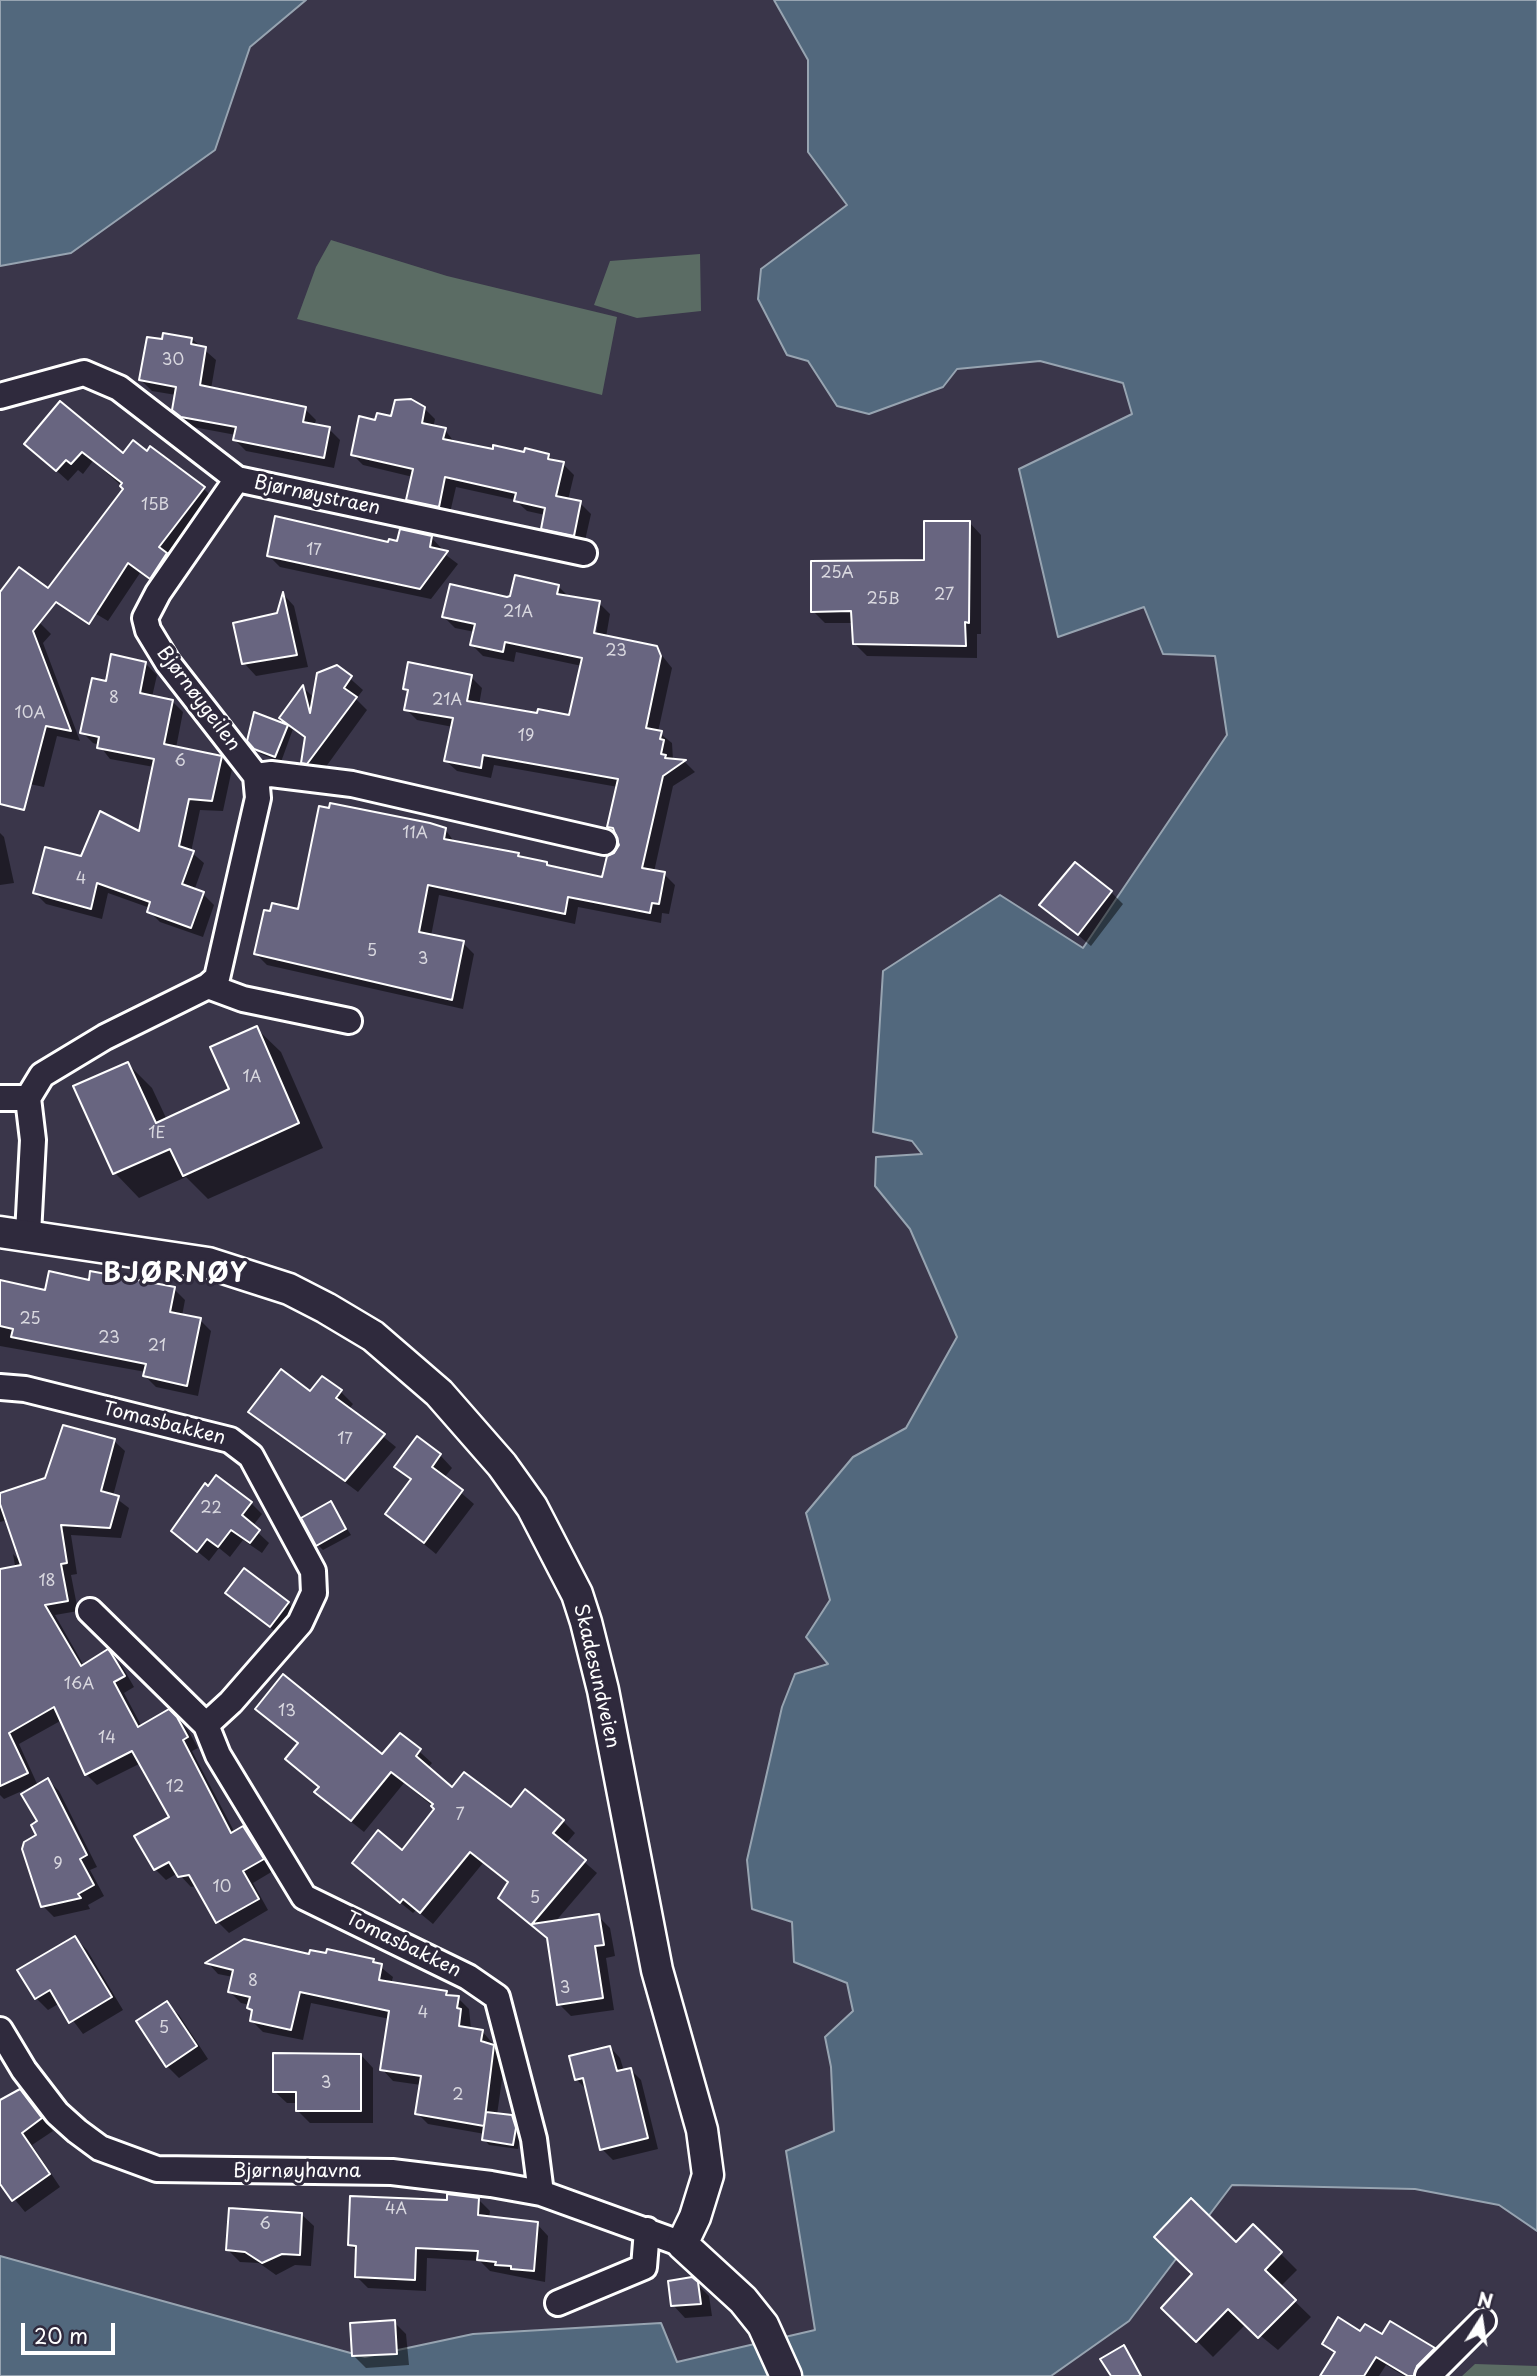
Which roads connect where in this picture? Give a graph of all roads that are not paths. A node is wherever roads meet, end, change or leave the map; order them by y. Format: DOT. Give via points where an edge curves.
graph roads {
  1 [pos="0,396"];
  2 [pos="237,479"];
  3 [pos="584,553"];
  4 [pos="256,776"];
  5 [pos="604,842"];
  6 [pos="208,986"];
  7 [pos="349,1021"];
  8 [pos="0,1098"];
  9 [pos="28,1098"];
  10 [pos="14,1233"];
  11 [pos="0,1387"];
  12 [pos="90,1611"];
  13 [pos="206,1725"];
  14 [pos="0,2030"];
  15 [pos="541,2193"];
  16 [pos="646,2230"];
  17 [pos="687,2247"];
  18 [pos="558,2303"];
  19 [pos="1483,2321"];
  20 [pos="786,2376"];
  21 [pos="1427,2376"];
  1 -- 2 [label="street, Bjørnøystraen" via="84,373 100,377"];
  2 -- 3 [label="street, Bjørnøystraen"];
  2 -- 4 [label="street, Bjørnøygeilen" via="145,618 168,663"];
  4 -- 5 [label="street" via="352,784"];
  4 -- 6 [label="street" via="258,798 222,963 217,978"];
  6 -- 7 [label="street" via="243,999"];
  6 -- 9 [label="street" via="51,1069"];
  8 -- 9 [label="street"];
  9 -- 10 [label="street" via="33,1152"];
  10 -- 17 [label="street, Skadesundveien" via="208,1263 289,1289 326,1308 373,1336 439,1393 532,1507 577,1594 586,1622 657,1970 704,2141 708,2175"];
  11 -- 13 [label="street, Tomasbakken" via="25,1389 230,1440 251,1456 313,1571 314,1593 300,1623"];
  12 -- 13 [label="street, Tomasbakken"];
  13 -- 15 [label="street, Tomasbakken" via="218,1755 304,1897 468,1977 497,1997 534,2139"];
  14 -- 15 [label="street, Bjørnøyhavna" via="23,2070 77,2131 100,2148 158,2169 392,2172"];
  15 -- 16 [label="street, Bjørnøyhavna"];
  16 -- 17 [label="street, Bjørnøyhavna"];
  16 -- 18 [label="street" via="644,2267"];
  17 -- 20 [label="street" via="763,2325"];
  19 -- 21 [label="street"];
}
